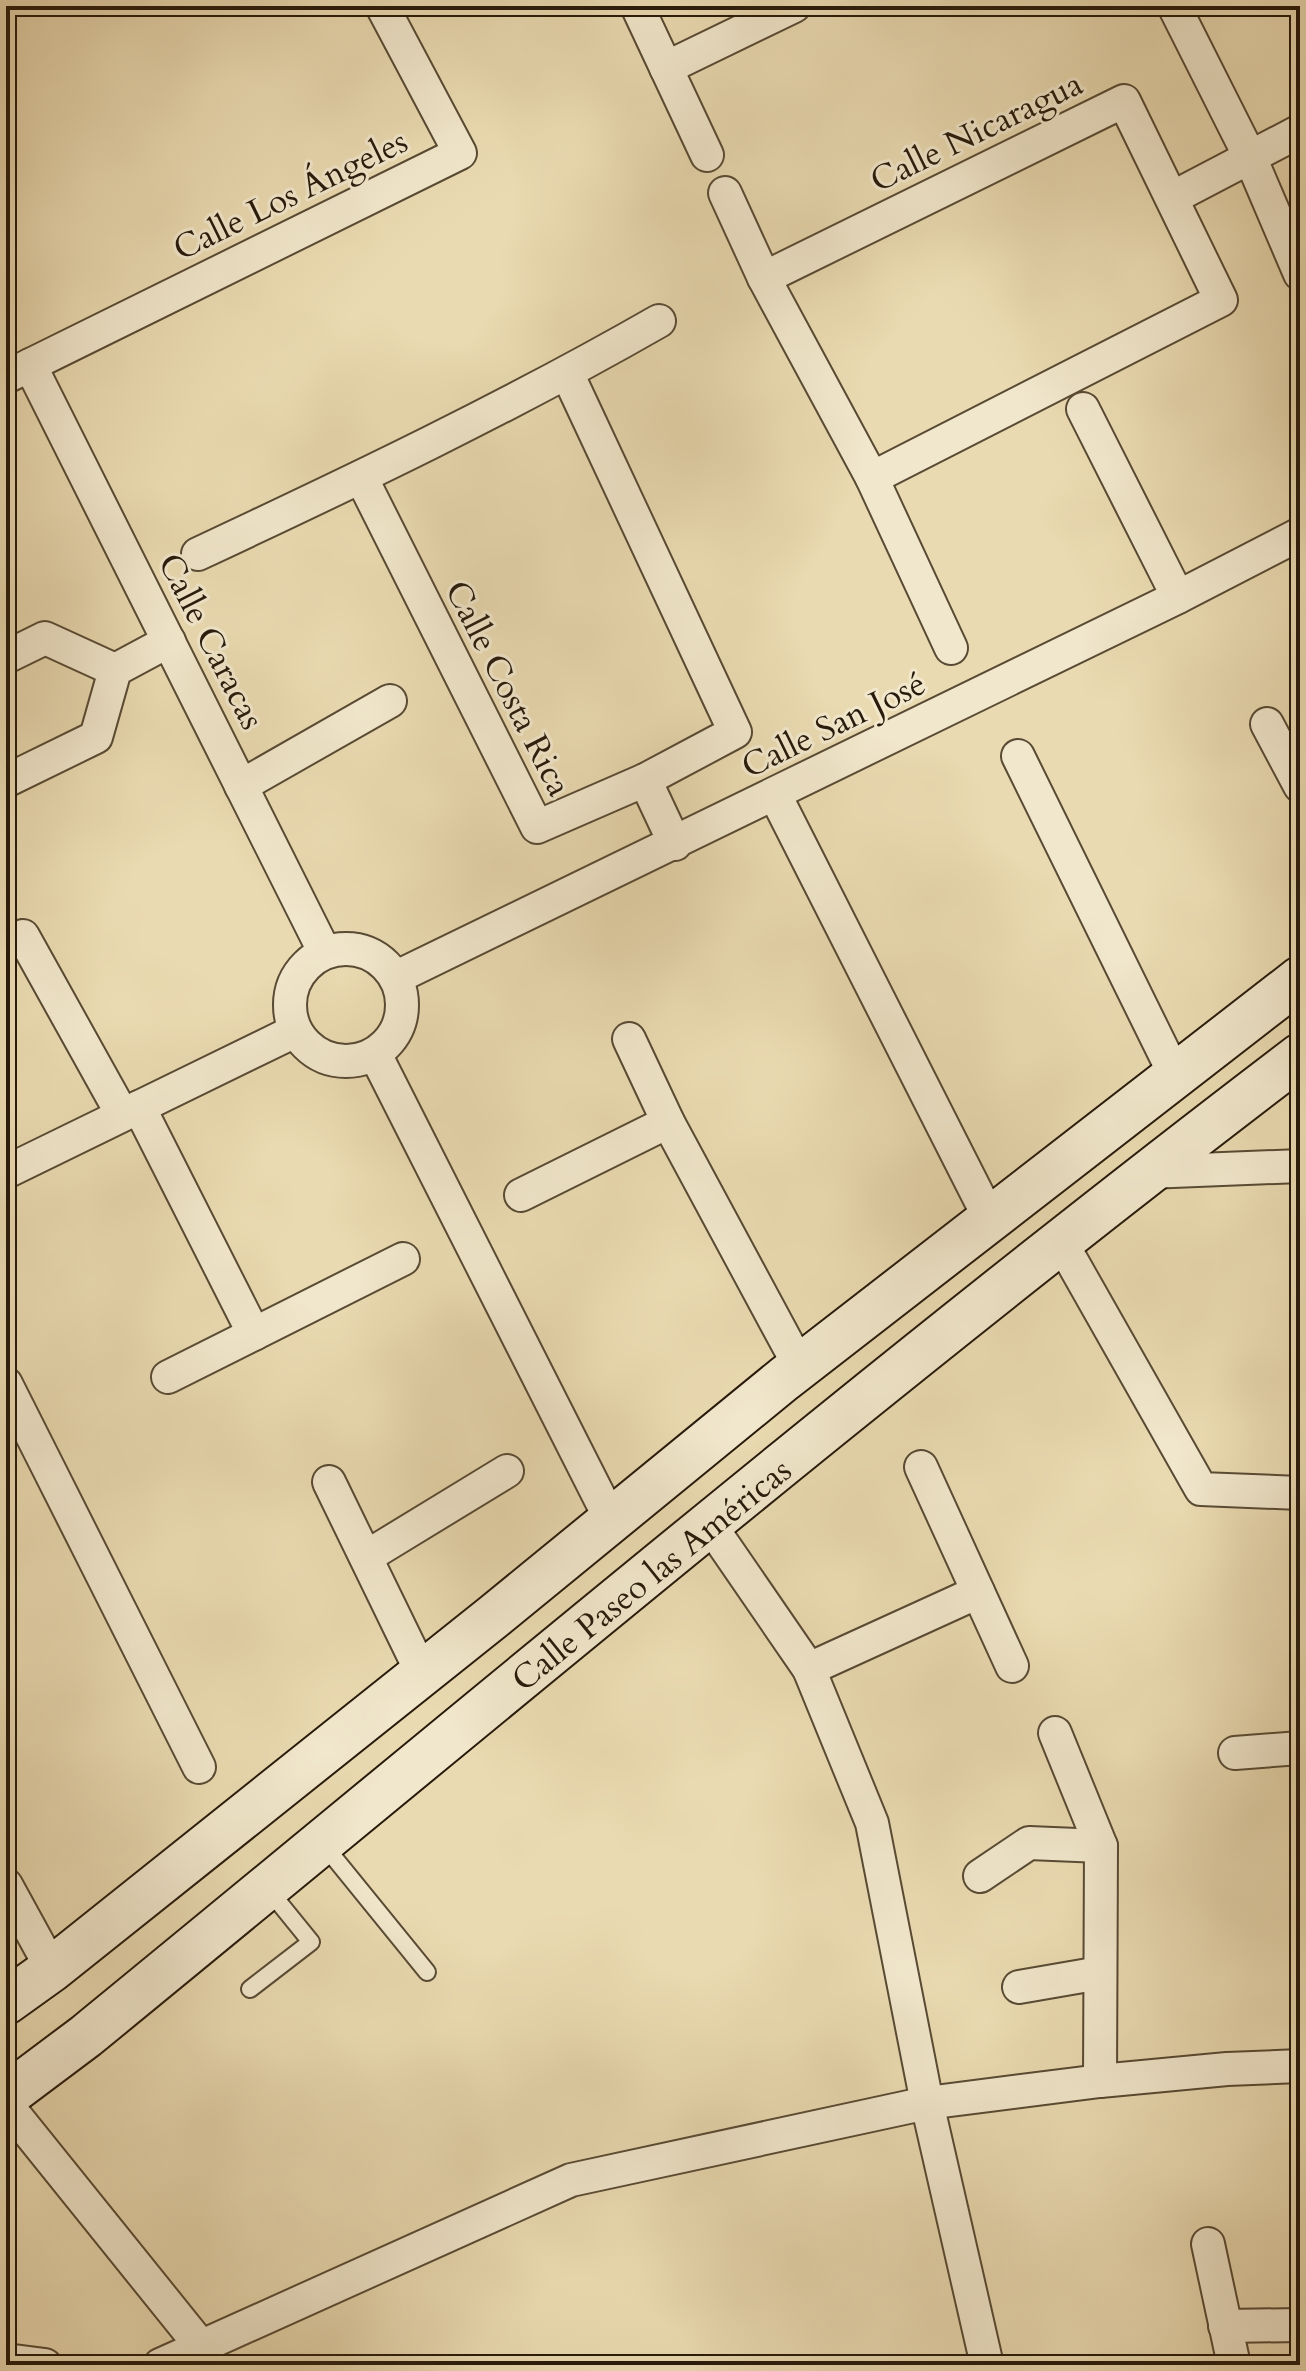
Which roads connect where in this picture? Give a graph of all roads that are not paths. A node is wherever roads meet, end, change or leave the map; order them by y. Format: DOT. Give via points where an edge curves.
graph roads {
  1 [pos="382,6"];
  2 [pos="637,6"];
  3 [pos="794,6"];
  4 [pos="1174,6"];
  5 [pos="666,68"];
  6 [pos="1300,131"];
  7 [pos="707,155"];
  8 [pos="1250,157"];
  9 [pos="725,193"];
  10 [pos="1172,198"];
  11 [pos="1300,274"];
  12 [pos="764,278"];
  13 [pos="659,321"];
  14 [pos="18,371"];
  15 [pos="567,373"];
  16 [pos="1083,409"];
  17 [pos="361,477"];
  18 [pos="872,478"];
  19 [pos="1300,534"];
  20 [pos="198,554"];
  21 [pos="1178,597"];
  22 [pos="169,641"];
  23 [pos="951,648"];
  24 [pos="6,657"];
  25 [pos="115,670"];
  26 [pos="390,701"];
  27 [pos="1267,724"];
  28 [pos="1018,756"];
  29 [pos="645,780"];
  30 [pos="6,781"];
  31 [pos="241,786"];
  32 [pos="1300,786"];
  33 [pos="775,795"];
  34 [pos="675,844"];
  35 [pos="23,936"];
  36 [pos="324,951"];
  37 [pos="397,977"];
  38 [pos="1300,979"];
  39 [pos="295,1031"];
  40 [pos="629,1039"];
  41 [pos="375,1054"];
  42 [pos="1300,1056"];
  43 [pos="1175,1075"];
  44 [pos="131,1110"];
  45 [pos="668,1122"];
  46 [pos="1300,1166"];
  47 [pos="6,1172"];
  48 [pos="1148,1172"];
  49 [pos="521,1195"];
  50 [pos="990,1219"];
  51 [pos="1061,1242"];
  52 [pos="403,1259"];
  53 [pos="933,1263"];
  54 [pos="969,1316"];
  55 [pos="254,1334"];
  56 [pos="800,1367"];
  57 [pos="168,1377"];
  58 [pos="6,1384"];
  59 [pos="921,1467"];
  60 [pos="507,1471"];
  61 [pos="329,1482"];
  62 [pos="1300,1493"];
  63 [pos="611,1520"];
  64 [pos="710,1525"];
  65 [pos="366,1557"];
  66 [pos="978,1592"];
  67 [pos="1012,1666"];
  68 [pos="809,1669"];
  69 [pos="422,1673"];
  70 [pos="1055,1733"];
  71 [pos="1300,1748"];
  72 [pos="1235,1753"];
  73 [pos="199,1767"];
  74 [pos="322,1843"];
  75 [pos="1101,1846"];
  76 [pos="980,1876"];
  77 [pos="6,1885"];
  78 [pos="267,1888"];
  79 [pos="52,1969"];
  80 [pos="427,1972"];
  81 [pos="1100,1973"];
  82 [pos="1019,1987"];
  83 [pos="250,1989"];
  84 [pos="6,2002"];
  85 [pos="1300,2066"];
  86 [pos="1100,2081"];
  87 [pos="6,2096"];
  88 [pos="927,2103"];
  89 [pos="6,2104"];
  90 [pos="1208,2244"];
  91 [pos="1300,2325"];
  92 [pos="1225,2326"];
  93 [pos="200,2345"];
  94 [pos="6,2360"];
  95 [pos="45,2365"];
  96 [pos="160,2365"];
  97 [pos="987,2365"];
  98 [pos="1234,2365"];
  1 -- 14 [label="street, Calle Los Ángeles" via="460,153"];
  2 -- 5 [label="street"];
  3 -- 5 [label="street"];
  4 -- 8 [label="street"];
  5 -- 7 [label="street"];
  6 -- 8 [label="street"];
  8 -- 10 [label="street"];
  8 -- 11 [label="street"];
  9 -- 12 [label="street"];
  10 -- 12 [label="street, Calle Nicaragua" via="1124,101"];
  10 -- 18 [label="street, Calle Nicaragua" via="1221,300"];
  12 -- 18 [label="street"];
  13 -- 15 [label="street"];
  14 -- 22 [label="street, Calle Caracas"];
  15 -- 17 [label="street"];
  15 -- 29 [label="street, Calle Costa Rica" via="735,732"];
  16 -- 21 [label="street"];
  17 -- 20 [label="street"];
  17 -- 29 [label="street, Calle Costa Rica" via="537,827"];
  18 -- 23 [label="street"];
  19 -- 21 [label="street, Calle San José"];
  21 -- 33 [label="street, Calle San José"];
  22 -- 25 [label="street"];
  22 -- 31 [label="street, Calle Caracas"];
  24 -- 25 [label="street" via="45,638"];
  25 -- 30 [label="street" via="96,737"];
  26 -- 31 [label="street"];
  27 -- 32 [label="street"];
  28 -- 43 [label="street"];
  29 -- 34 [label="street"];
  31 -- 36 [label="street, Calle Caracas"];
  33 -- 34 [label="street, Calle San José"];
  33 -- 50 [label="street"];
  34 -- 37 [label="street, Calle San José"];
  35 -- 44 [label="street"];
  36 -- 37 [label="street" via="352,947 378,957"];
  36 -- 39 [label="street" via="300,971 288,1000"];
  37 -- 41 [label="street" via="403,1006 396,1033"];
  38 -- 43 [label="street, Calle Paseo las Américas"];
  39 -- 41 [label="street" via="316,1054 345,1063"];
  39 -- 44 [label="street"];
  40 -- 45 [label="street"];
  41 -- 63 [label="street"];
  42 -- 48 [label="street, Calle Paseo las Américas"];
  43 -- 50 [label="street, Calle Paseo las Américas"];
  44 -- 47 [label="street"];
  44 -- 55 [label="street"];
  45 -- 49 [label="street"];
  45 -- 56 [label="street"];
  46 -- 48 [label="street"];
  48 -- 51 [label="street, Calle Paseo las Américas"];
  50 -- 53 [label="street, Calle Paseo las Américas"];
  51 -- 54 [label="street, Calle Paseo las Américas"];
  51 -- 62 [label="street" via="1201,1489"];
  52 -- 55 [label="street"];
  53 -- 54 [label="street"];
  53 -- 56 [label="street, Calle Paseo las Américas"];
  54 -- 64 [label="street, Calle Paseo las Américas"];
  55 -- 57 [label="street"];
  56 -- 63 [label="street, Calle Paseo las Américas"];
  58 -- 73 [label="street"];
  59 -- 66 [label="street"];
  60 -- 65 [label="street"];
  61 -- 65 [label="street"];
  63 -- 69 [label="street, Calle Paseo las Américas"];
  64 -- 68 [label="street"];
  64 -- 74 [label="street, Calle Paseo las Américas"];
  65 -- 69 [label="street"];
  66 -- 67 [label="street"];
  66 -- 68 [label="street"];
  68 -- 88 [label="street" via="872,1823"];
  69 -- 79 [label="street, Calle Paseo las Américas"];
  70 -- 75 [label="street"];
  71 -- 72 [label="street"];
  74 -- 78 [label="street, Calle Paseo las Américas"];
  74 -- 80 [label="lane"];
  75 -- 76 [label="street" via="1029,1843"];
  75 -- 81 [label="street"];
  77 -- 79 [label="street"];
  78 -- 83 [label="lane" via="311,1942"];
  78 -- 87 [label="street, Calle Paseo las Américas"];
  79 -- 84 [label="street, Calle Paseo las Américas"];
  81 -- 82 [label="street"];
  81 -- 86 [label="street"];
  85 -- 86 [label="street"];
  86 -- 88 [label="street"];
  88 -- 93 [label="street" via="571,2180"];
  88 -- 97 [label="street"];
  89 -- 93 [label="street"];
  90 -- 92 [label="street"];
  91 -- 92 [label="street"];
  92 -- 98 [label="street"];
  93 -- 96 [label="street"];
  94 -- 95 [label="street"];
}
